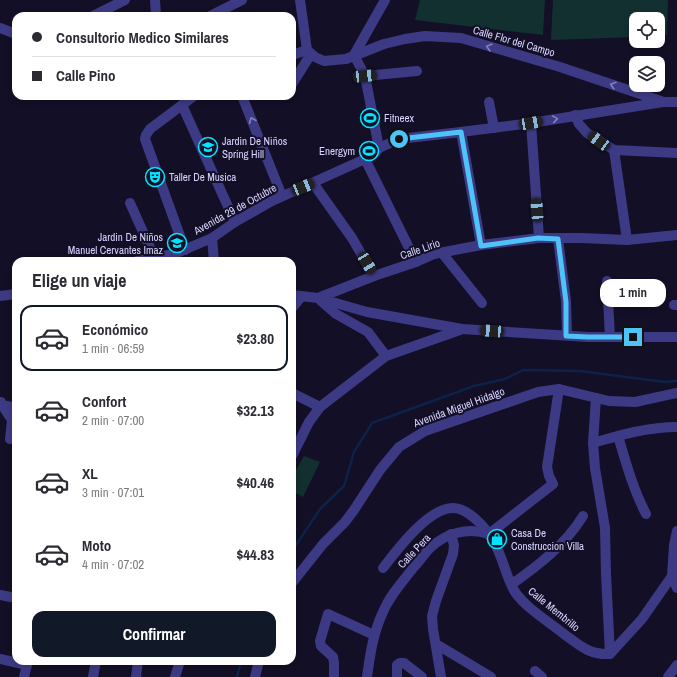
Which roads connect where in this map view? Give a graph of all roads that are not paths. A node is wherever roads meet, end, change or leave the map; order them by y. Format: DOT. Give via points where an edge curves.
graph roads {
  1 [pos="126,0"];
  2 [pos="155,0"];
  3 [pos="242,0"];
  4 [pos="300,0"];
  5 [pos="385,0"];
  6 [pos="101,12"];
  7 [pos="156,12"];
  8 [pos="218,12"];
  9 [pos="0,28"];
  10 [pos="12,32"];
  11 [pos="309,52"];
  12 [pos="296,54"];
  13 [pos="354,55"];
  14 [pos="417,71"];
  15 [pos="296,76"];
  16 [pos="365,76"];
  17 [pos="189,100"];
  18 [pos="244,100"];
  19 [pos="489,102"];
  20 [pos="663,102"];
  21 [pos="677,102"];
  22 [pos="182,105"];
  23 [pos="575,115"];
  24 [pos="531,123"];
  25 [pos="494,128"];
  26 [pos="461,132"];
  27 [pos="379,148"];
  28 [pos="614,150"];
  29 [pos="677,153"];
  30 [pos="365,160"];
  31 [pos="313,183"];
  32 [pos="282,196"];
  33 [pos="130,202"];
  34 [pos="235,222"];
  35 [pos="677,235"];
  36 [pos="212,238"];
  37 [pos="538,238"];
  38 [pos="558,239"];
  39 [pos="627,240"];
  40 [pos="481,246"];
  41 [pos="185,250"];
  42 [pos="442,253"];
  43 [pos="155,257"];
  44 [pos="174,257"];
  45 [pos="214,257"];
  46 [pos="416,262"];
  47 [pos="374,276"];
  48 [pos="607,281"];
  49 [pos="12,294"];
  50 [pos="0,296"];
  51 [pos="297,296"];
  52 [pos="318,298"];
  53 [pos="482,303"];
  54 [pos="462,329"];
  55 [pos="566,336"];
  56 [pos="677,336"];
  57 [pos="610,337"];
  58 [pos="386,356"];
  59 [pos="559,389"];
  60 [pos="677,393"];
  61 [pos="296,395"];
  62 [pos="596,398"];
  63 [pos="1,402"];
  64 [pos="12,406"];
  65 [pos="320,407"];
  66 [pos="677,427"];
  67 [pos="618,436"];
  68 [pos="10,439"];
  69 [pos="593,443"];
  70 [pos="296,448"];
  71 [pos="646,514"];
  72 [pos="583,516"];
  73 [pos="677,531"];
  74 [pos="451,534"];
  75 [pos="489,534"];
  76 [pos="383,568"];
  77 [pos="296,576"];
  78 [pos="672,576"];
  79 [pos="512,584"];
  80 [pos="677,588"];
  81 [pos="0,595"];
  82 [pos="12,597"];
  83 [pos="374,635"];
  84 [pos="436,644"];
  85 [pos="610,654"];
  86 [pos="0,659"];
  87 [pos="12,661"];
  88 [pos="27,665"];
  89 [pos="95,665"];
  90 [pos="138,665"];
  91 [pos="179,665"];
  92 [pos="258,665"];
  93 [pos="677,665"];
  94 [pos="24,677"];
  95 [pos="93,677"];
  96 [pos="136,677"];
  97 [pos="175,677"];
  98 [pos="255,677"];
  99 [pos="334,677"];
  100 [pos="366,677"];
  101 [pos="397,677"];
  102 [pos="422,677"];
  103 [pos="442,677"];
  104 [pos="490,677"];
  105 [pos="668,677"];
  1 -- 6 [label="street"];
  2 -- 7 [label="street"];
  3 -- 8 [label="street"];
  4 -- 11 [label="street"];
  5 -- 13 [label="street"];
  9 -- 10 [label="street"];
  11 -- 12 [label="street"];
  11 -- 13 [label="street, Calle Flor del Campo" via="318,59 329,62"];
  11 -- 15 [label="street"];
  13 -- 16 [label="street"];
  20 -- 13 [label="street, Calle Flor del Campo, one-way" via="560,67 461,38 425,36 404,39"];
  14 -- 16 [label="street"];
  16 -- 27 [label="street"];
  17 -- 22 [label="street"];
  32 -- 18 [label="street, one-way"];
  19 -- 25 [label="street"];
  20 -- 21 [label="street"];
  20 -- 23 [label="street, Avenida 29 de Octubre"];
  22 -- 34 [label="street"];
  22 -- 41 [label="street" via="150,129 145,139"];
  24 -- 23 [label="street, Avenida 29 de Octubre, one-way"];
  23 -- 28 [label="street" via="587,133"];
  24 -- 25 [label="street, Avenida 29 de Octubre"];
  24 -- 37 [label="street"];
  25 -- 26 [label="street, Avenida 29 de Octubre"];
  26 -- 27 [label="street, Avenida 29 de Octubre" via="399,139"];
  26 -- 40 [label="street"];
  27 -- 30 [label="street, Avenida 29 de Octubre"];
  28 -- 29 [label="street"];
  28 -- 39 [label="street"];
  30 -- 31 [label="street, Avenida 29 de Octubre"];
  30 -- 46 [label="street"];
  31 -- 32 [label="street, Avenida 29 de Octubre"];
  31 -- 47 [label="street" via="352,238"];
  32 -- 34 [label="street, Avenida 29 de Octubre"];
  33 -- 43 [label="street"];
  34 -- 36 [label="street, Avenida 29 de Octubre"];
  35 -- 39 [label="street, Calle Lirio"];
  36 -- 41 [label="street, Avenida 29 de Octubre"];
  36 -- 45 [label="street"];
  37 -- 38 [label="street, Calle Lirio"];
  37 -- 40 [label="street, Calle Lirio"];
  38 -- 39 [label="street, Calle Lirio"];
  38 -- 55 [label="street" via="566,302"];
  40 -- 42 [label="street, Calle Lirio"];
  41 -- 44 [label="street, Avenida 29 de Octubre"];
  42 -- 46 [label="street, Calle Lirio"];
  42 -- 53 [label="street"];
  43 -- 44 [label="street, Avenida 29 de Octubre"];
  46 -- 47 [label="street, Calle Lirio"];
  47 -- 52 [label="street, Calle Lirio"];
  48 -- 57 [label="street"];
  49 -- 50 [label="street"];
  51 -- 52 [label="street"];
  52 -- 54 [label="street" via="367,312"];
  52 -- 58 [label="street" via="336,314 368,332"];
  54 -- 55 [label="street"];
  54 -- 58 [label="street"];
  55 -- 57 [label="street"];
  56 -- 57 [label="street"];
  58 -- 65 [label="street"];
  59 -- 62 [label="street, Avenida Miguel Hidalgo"];
  59 -- 75 [label="street" via="547,467 553,484"];
  59 -- 77 [label="street, Avenida Miguel Hidalgo" via="522,396 438,425 412,437 399,447 345,522"];
  60 -- 62 [label="street, Avenida Miguel Hidalgo" via="635,402"];
  61 -- 65 [label="street"];
  62 -- 69 [label="street"];
  63 -- 64 [label="street"];
  63 -- 68 [label="street" via="12,420"];
  65 -- 70 [label="street" via="308,422"];
  66 -- 67 [label="street" via="653,428"];
  67 -- 69 [label="street"];
  67 -- 71 [label="street" via="630,480"];
  69 -- 85 [label="street" via="605,528"];
  72 -- 79 [label="street" via="555,550"];
  73 -- 78 [label="street"];
  74 -- 75 [label="street, Calle Pera" via="468,530"];
  74 -- 83 [label="street, Calle Pera" via="429,549 404,578 383,611"];
  74 -- 84 [label="street" via="453,554 432,616"];
  75 -- 76 [label="street, Calle Membrillo" via="476,519 462,511 453,508 438,512 420,526"];
  75 -- 79 [label="street, Calle Membrillo"];
  78 -- 80 [label="street"];
  78 -- 85 [label="street" via="642,619"];
  79 -- 85 [label="street, Calle Membrillo" via="522,600 568,637 592,653"];
  81 -- 82 [label="street"];
  83 -- 99 [label="street" via="328,614 320,641 321,646 333,657"];
  83 -- 100 [label="street, Calle Pera"];
  84 -- 103 [label="street"];
  84 -- 104 [label="street"];
  86 -- 87 [label="street"];
  88 -- 94 [label="street"];
  89 -- 95 [label="street"];
  90 -- 96 [label="street"];
  91 -- 97 [label="street"];
  92 -- 98 [label="street"];
  93 -- 105 [label="street"];
  101 -- 102 [label="street" via="397,666 400,663 404,663"];
}
